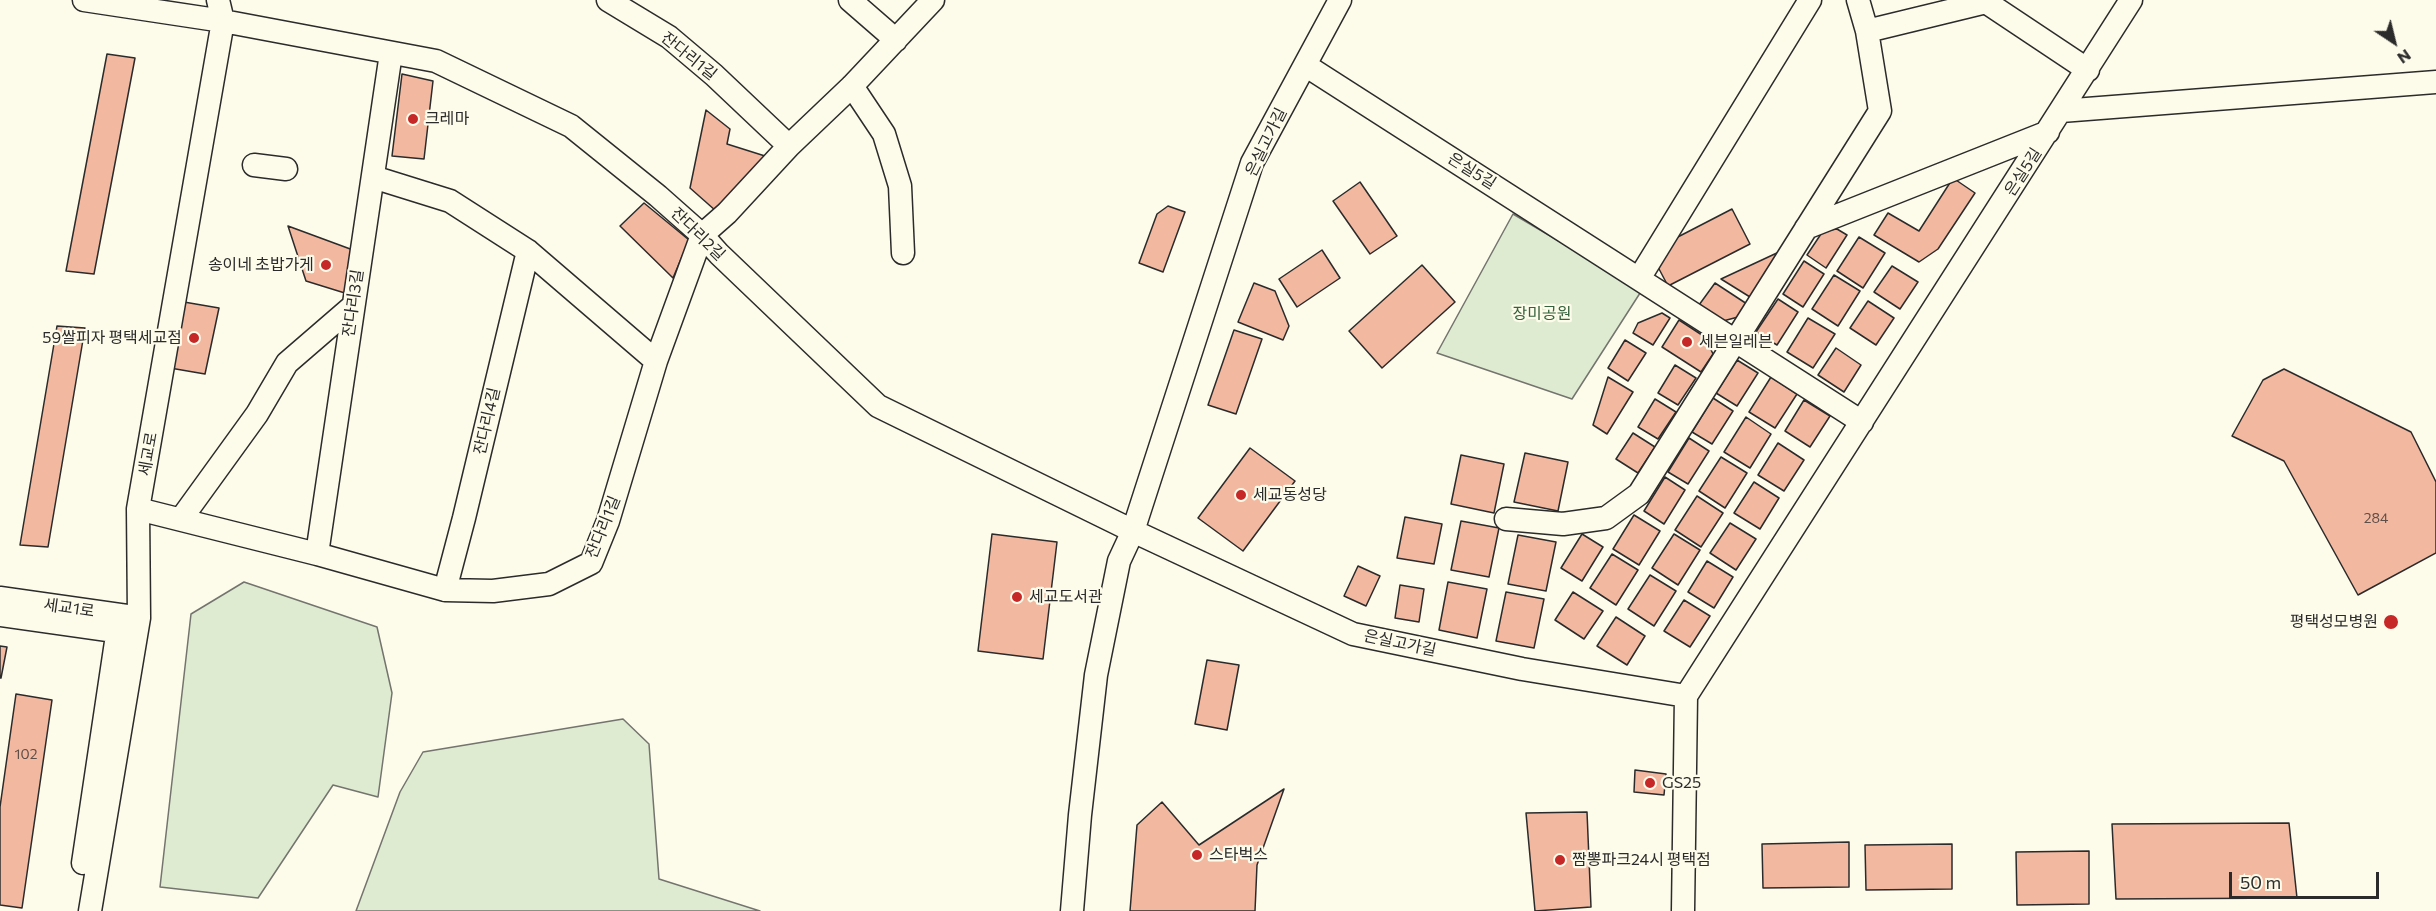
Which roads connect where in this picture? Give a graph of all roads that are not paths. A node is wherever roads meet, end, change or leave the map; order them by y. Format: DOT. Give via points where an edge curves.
graph roads {
  1 [pos="84,0"];
  2 [pos="608,0"];
  3 [pos="850,0"];
  4 [pos="933,0"];
  5 [pos="1340,0"];
  6 [pos="1810,0"];
  7 [pos="1858,0"];
  8 [pos="2131,0"];
  9 [pos="220,11"];
  10 [pos="1867,31"];
  11 [pos="896,40"];
  12 [pos="391,53"];
  13 [pos="1305,65"];
  14 [pos="2088,70"];
  15 [pos="2436,82"];
  16 [pos="852,86"];
  17 [pos="2061,111"];
  18 [pos="2048,132"];
  19 [pos="789,146"];
  20 [pos="254,165"];
  21 [pos="286,169"];
  22 [pos="372,177"];
  23 [pos="1806,228"];
  24 [pos="702,235"];
  25 [pos="528,250"];
  26 [pos="903,253"];
  27 [pos="1640,278"];
  28 [pos="353,306"];
  29 [pos="1735,340"];
  30 [pos="656,361"];
  31 [pos="1862,422"];
  32 [pos="138,509"];
  33 [pos="181,519"];
  34 [pos="1506,519"];
  35 [pos="1133,531"];
  36 [pos="317,554"];
  37 [pos="445,590"];
  38 [pos="0,598"];
  39 [pos="0,615"];
  40 [pos="128,625"];
  41 [pos="1686,696"];
  42 [pos="76,911"];
  43 [pos="90,911"];
  44 [pos="1072,911"];
  45 [pos="1683,911"];
  1 -- 9 [label="street, 잔다리2길"];
  2 -- 19 [label="street, 잔다리1길" via="669,37"];
  3 -- 11 [label="street"];
  4 -- 11 [label="street, 잔다리1길"];
  5 -- 13 [label="street, 은실고가길"];
  6 -- 27 [label="street"];
  7 -- 10 [label="street"];
  8 -- 14 [label="street, 은실5길"];
  9 -- 12 [label="street, 잔다리2길"];
  9 -- 32 [label="street, 세교로"];
  10 -- 14 [label="street" via="1986,2"];
  10 -- 23 [label="street" via="1880,111"];
  11 -- 16 [label="street, 잔다리1길"];
  12 -- 22 [label="street, 잔다리3길"];
  12 -- 24 [label="street, 잔다리2길" via="436,62 570,126"];
  13 -- 27 [label="street, 은실5길"];
  13 -- 35 [label="street, 은실고가길" via="1252,163"];
  14 -- 17 [label="street, 은실5길"];
  15 -- 17 [label="street"];
  16 -- 19 [label="street, 잔다리1길"];
  16 -- 26 [label="street" via="884,134 900,186"];
  17 -- 18 [label="street, 은실5길"];
  18 -- 23 [label="street"];
  18 -- 31 [label="street, 은실5길"];
  19 -- 24 [label="street, 잔다리1길"];
  20 -- 21 [label="street"];
  22 -- 25 [label="street" via="450,201"];
  22 -- 28 [label="street, 잔다리3길"];
  23 -- 29 [label="street"];
  24 -- 30 [label="street, 잔다리1길"];
  24 -- 35 [label="street, 잔다리2길" via="878,406"];
  25 -- 30 [label="street"];
  25 -- 37 [label="street, 잔다리4길"];
  27 -- 29 [label="street, 은실5길"];
  28 -- 33 [label="street" via="287,363 257,414"];
  28 -- 36 [label="street, 잔다리3길"];
  29 -- 31 [label="street, 은실5길"];
  29 -- 34 [label="street" via="1639,494 1606,518 1563,524"];
  30 -- 37 [label="street, 잔다리1길" via="608,521 591,563 549,584 493,591"];
  31 -- 41 [label="street"];
  32 -- 33 [label="street, 잔다리1길"];
  32 -- 40 [label="street, 세교로"];
  33 -- 36 [label="street, 잔다리1길"];
  35 -- 41 [label="street, 은실고가길" via="1353,634 1522,669"];
  35 -- 44 [label="street, 은실고가길" via="1119,561 1096,675"];
  36 -- 37 [label="street, 잔다리1길"];
  38 -- 40 [label="street, 세교1로"];
  39 -- 40 [label="street, 세교1로"];
  40 -- 42 [label="street"];
  40 -- 43 [label="street, 세교로"];
  41 -- 45 [label="street"];
}
